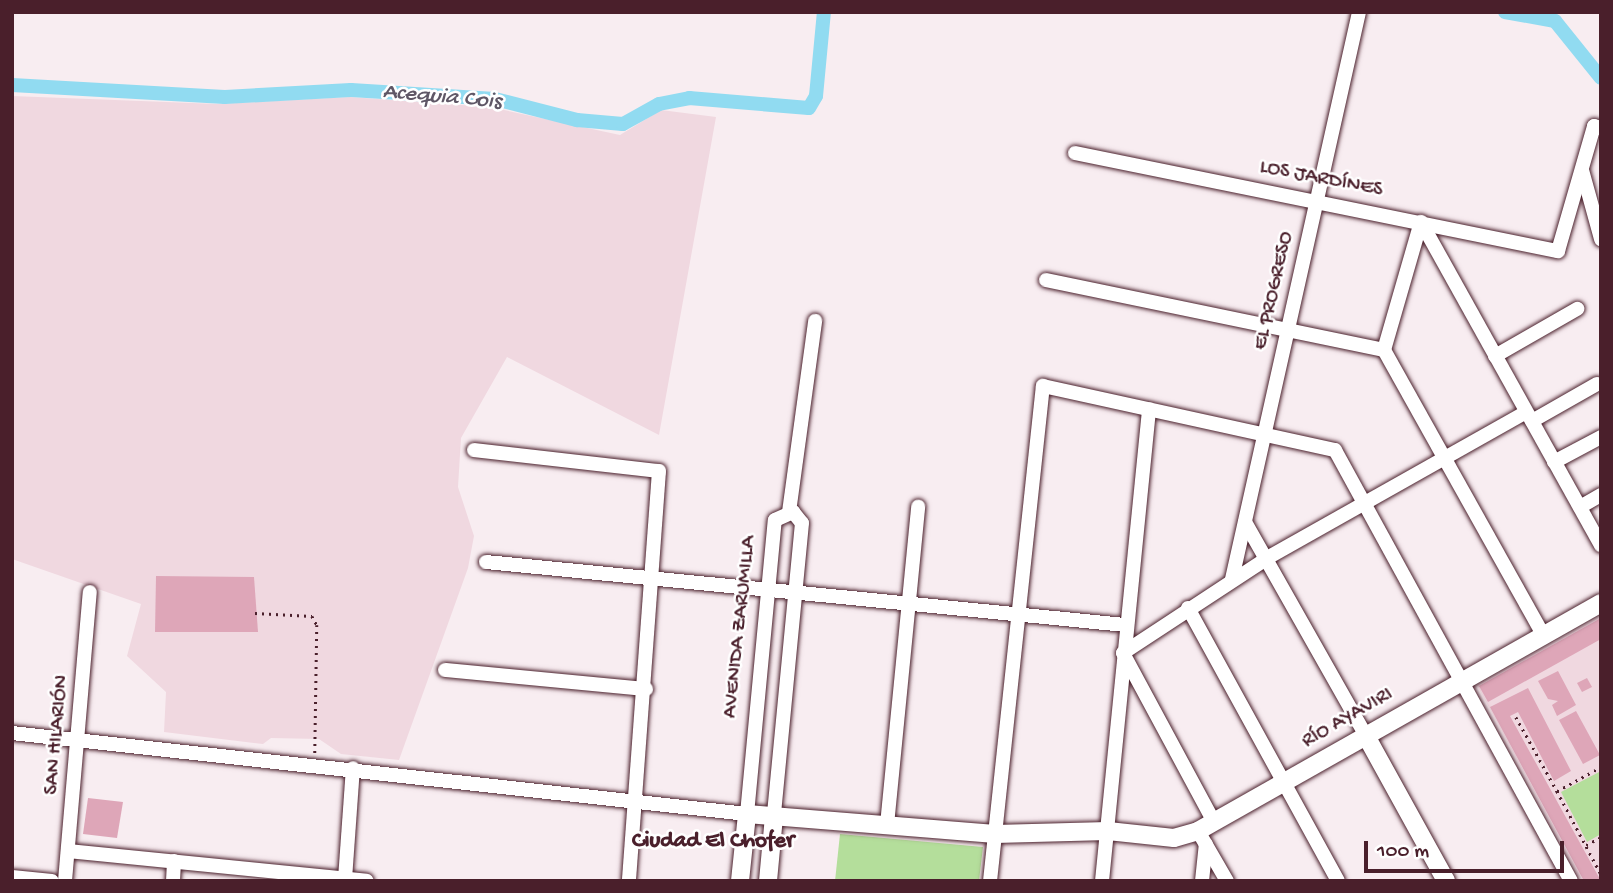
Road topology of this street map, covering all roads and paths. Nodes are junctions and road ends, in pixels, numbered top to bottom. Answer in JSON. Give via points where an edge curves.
{"nodes":[{"id":1,"x":1359,"y":12,"type":"edge"},
{"id":2,"x":1597,"y":127,"type":"edge"},
{"id":3,"x":1075,"y":153,"type":"dead end"},
{"id":4,"x":1581,"y":170,"type":"junction"},
{"id":5,"x":1317,"y":200,"type":"junction"},
{"id":6,"x":1421,"y":222,"type":"junction"},
{"id":7,"x":1601,"y":239,"type":"edge"},
{"id":8,"x":1046,"y":280,"type":"dead end"},
{"id":9,"x":1577,"y":309,"type":"dead end"},
{"id":10,"x":815,"y":321,"type":"dead end"},
{"id":11,"x":1289,"y":327,"type":"junction"},
{"id":12,"x":1384,"y":350,"type":"junction"},
{"id":13,"x":1495,"y":356,"type":"junction"},
{"id":14,"x":1597,"y":384,"type":"dead end"},
{"id":15,"x":1149,"y":409,"type":"junction"},
{"id":16,"x":1529,"y":417,"type":"junction"},
{"id":17,"x":1265,"y":435,"type":"junction"},
{"id":18,"x":1601,"y":437,"type":"edge"},
{"id":19,"x":474,"y":450,"type":"dead end"},
{"id":20,"x":1444,"y":458,"type":"junction"},
{"id":21,"x":1555,"y":462,"type":"junction"},
{"id":22,"x":1601,"y":495,"type":"edge"},
{"id":23,"x":1365,"y":503,"type":"junction"},
{"id":24,"x":918,"y":507,"type":"dead end"},
{"id":25,"x":1580,"y":507,"type":"junction"},
{"id":26,"x":789,"y":512,"type":"junction"},
{"id":27,"x":1245,"y":522,"type":"junction"},
{"id":28,"x":1601,"y":545,"type":"edge"},
{"id":29,"x":1269,"y":556,"type":"junction"},
{"id":30,"x":486,"y":562,"type":"dead end"},
{"id":31,"x":655,"y":579,"type":"junction"},
{"id":32,"x":1232,"y":579,"type":"junction"},
{"id":33,"x":766,"y":588,"type":"junction"},
{"id":34,"x":90,"y":592,"type":"dead end"},
{"id":35,"x":796,"y":592,"type":"junction"},
{"id":36,"x":1601,"y":603,"type":"edge"},
{"id":37,"x":909,"y":605,"type":"junction"},
{"id":38,"x":1188,"y":608,"type":"junction"},
{"id":39,"x":256,"y":613,"type":"dead end"},
{"id":40,"x":1018,"y":615,"type":"junction"},
{"id":41,"x":1125,"y":625,"type":"junction"},
{"id":42,"x":1543,"y":635,"type":"junction"},
{"id":43,"x":1123,"y":653,"type":"junction"},
{"id":44,"x":445,"y":670,"type":"dead end"},
{"id":45,"x":1465,"y":679,"type":"junction"},
{"id":46,"x":646,"y":690,"type":"junction"},
{"id":47,"x":1516,"y":717,"type":"dead end"},
{"id":48,"x":12,"y":733,"type":"edge"},
{"id":49,"x":1366,"y":734,"type":"junction"},
{"id":50,"x":81,"y":739,"type":"junction"},
{"id":51,"x":315,"y":764,"type":"junction"},
{"id":52,"x":1601,"y":767,"type":"edge"},
{"id":53,"x":353,"y":768,"type":"junction"},
{"id":54,"x":1283,"y":782,"type":"junction"},
{"id":55,"x":1557,"y":791,"type":"junction"},
{"id":56,"x":637,"y":802,"type":"junction"},
{"id":57,"x":747,"y":814,"type":"junction"},
{"id":58,"x":774,"y":816,"type":"junction"},
{"id":59,"x":887,"y":825,"type":"junction"},
{"id":60,"x":1108,"y":831,"type":"junction"},
{"id":61,"x":1206,"y":832,"type":"junction"},
{"id":62,"x":995,"y":834,"type":"junction"},
{"id":63,"x":1601,"y":837,"type":"edge"},
{"id":64,"x":1586,"y":845,"type":"junction"},
{"id":65,"x":68,"y":851,"type":"junction"},
{"id":66,"x":174,"y":861,"type":"junction"},
{"id":67,"x":1601,"y":874,"type":"edge"},
{"id":68,"x":12,"y":877,"type":"edge"},
{"id":69,"x":345,"y":878,"type":"junction"},
{"id":70,"x":52,"y":881,"type":"edge"},
{"id":71,"x":65,"y":881,"type":"edge"},
{"id":72,"x":173,"y":881,"type":"edge"},
{"id":73,"x":366,"y":881,"type":"edge"},
{"id":74,"x":629,"y":881,"type":"edge"},
{"id":75,"x":740,"y":881,"type":"edge"},
{"id":76,"x":768,"y":881,"type":"edge"},
{"id":77,"x":990,"y":881,"type":"edge"},
{"id":78,"x":1102,"y":881,"type":"edge"},
{"id":79,"x":1202,"y":881,"type":"edge"},
{"id":80,"x":1227,"y":881,"type":"edge"},
{"id":81,"x":1338,"y":881,"type":"edge"},
{"id":82,"x":1446,"y":881,"type":"edge"},
{"id":83,"x":1571,"y":881,"type":"edge"}],
"edges":[{"from":1,"to":5,"type":"street","name":"EL PROGRESO"},
{"from":2,"to":4,"type":"street"},
{"from":3,"to":5,"type":"street","name":"LOS JARDÍNES"},
{"from":4,"to":6,"type":"street","name":"LOS JARDÍNES","via":[[1558,251]]},
{"from":4,"to":7,"type":"street"},
{"from":5,"to":6,"type":"street","name":"LOS JARDÍNES"},
{"from":5,"to":11,"type":"street","name":"EL PROGRESO"},
{"from":6,"to":12,"type":"street"},
{"from":6,"to":13,"type":"street"},
{"from":8,"to":11,"type":"street"},
{"from":9,"to":13,"type":"street"},
{"from":10,"to":26,"type":"street"},
{"from":11,"to":12,"type":"street"},
{"from":11,"to":17,"type":"street","name":"EL PROGRESO"},
{"from":12,"to":20,"type":"street"},
{"from":13,"to":16,"type":"street"},
{"from":14,"to":16,"type":"street"},
{"from":15,"to":17,"type":"street"},
{"from":15,"to":40,"type":"street","via":[[1043,386]]},
{"from":15,"to":41,"type":"street"},
{"from":16,"to":20,"type":"street"},
{"from":16,"to":21,"type":"street"},
{"from":17,"to":23,"type":"street","via":[[1335,450]]},
{"from":17,"to":27,"type":"street","name":"EL PROGRESO"},
{"from":18,"to":21,"type":"street"},
{"from":19,"to":31,"type":"street","via":[[659,471]]},
{"from":20,"to":23,"type":"street"},
{"from":20,"to":42,"type":"street"},
{"from":21,"to":25,"type":"street"},
{"from":22,"to":25,"type":"street"},
{"from":23,"to":29,"type":"street"},
{"from":23,"to":45,"type":"street"},
{"from":24,"to":37,"type":"street"},
{"from":25,"to":28,"type":"street"},
{"from":26,"to":33,"type":"street","name":"AVENIDA ZARUMILLA","via":[[775,520]]},
{"from":26,"to":35,"type":"street","via":[[802,523]]},
{"from":27,"to":29,"type":"street"},
{"from":27,"to":32,"type":"street","name":"EL PROGRESO"},
{"from":29,"to":32,"type":"street"},
{"from":29,"to":49,"type":"street"},
{"from":30,"to":31,"type":"street"},
{"from":31,"to":33,"type":"street"},
{"from":31,"to":46,"type":"street"},
{"from":32,"to":38,"type":"street"},
{"from":33,"to":35,"type":"street"},
{"from":33,"to":57,"type":"street","name":"AVENIDA ZARUMILLA"},
{"from":34,"to":50,"type":"street","name":"SAN HILARIÓN"},
{"from":35,"to":37,"type":"street"},
{"from":35,"to":58,"type":"street"},
{"from":36,"to":42,"type":"street","name":"RÍO AYAVIRI"},
{"from":37,"to":40,"type":"street"},
{"from":37,"to":59,"type":"street"},
{"from":38,"to":43,"type":"street"},
{"from":38,"to":54,"type":"street"},
{"from":39,"to":51,"type":"path","via":[[312,616],[317,625]]},
{"from":40,"to":41,"type":"street"},
{"from":40,"to":62,"type":"street"},
{"from":41,"to":43,"type":"street"},
{"from":42,"to":45,"type":"street","name":"RÍO AYAVIRI"},
{"from":43,"to":60,"type":"street"},
{"from":43,"to":61,"type":"street"},
{"from":44,"to":46,"type":"street"},
{"from":45,"to":49,"type":"street","name":"RÍO AYAVIRI"},
{"from":45,"to":83,"type":"street"},
{"from":46,"to":56,"type":"street"},
{"from":47,"to":55,"type":"path"},
{"from":48,"to":50,"type":"street"},
{"from":49,"to":54,"type":"street","name":"RÍO AYAVIRI"},
{"from":49,"to":82,"type":"street"},
{"from":50,"to":51,"type":"street"},
{"from":50,"to":65,"type":"street","name":"SAN HILARIÓN"},
{"from":51,"to":53,"type":"street"},
{"from":52,"to":55,"type":"path"},
{"from":53,"to":56,"type":"street"},
{"from":53,"to":69,"type":"street"},
{"from":54,"to":61,"type":"street","name":"RÍO AYAVIRI"},
{"from":54,"to":81,"type":"street"},
{"from":55,"to":64,"type":"path"},
{"from":56,"to":57,"type":"street"},
{"from":56,"to":74,"type":"street"},
{"from":57,"to":58,"type":"street","name":"RÍO AYAVIRI"},
{"from":57,"to":75,"type":"street","name":"AVENIDA ZARUMILLA"},
{"from":58,"to":59,"type":"street","name":"RÍO AYAVIRI"},
{"from":58,"to":76,"type":"street"},
{"from":59,"to":62,"type":"street","name":"RÍO AYAVIRI"},
{"from":60,"to":61,"type":"street","name":"RÍO AYAVIRI","via":[[1174,838]]},
{"from":60,"to":62,"type":"street","name":"RÍO AYAVIRI"},
{"from":60,"to":78,"type":"street"},
{"from":61,"to":79,"type":"street"},
{"from":61,"to":80,"type":"street"},
{"from":62,"to":77,"type":"street"},
{"from":63,"to":64,"type":"path"},
{"from":64,"to":67,"type":"path"},
{"from":65,"to":66,"type":"street"},
{"from":65,"to":71,"type":"street","name":"SAN HILARIÓN"},
{"from":66,"to":69,"type":"street"},
{"from":66,"to":72,"type":"street"},
{"from":68,"to":70,"type":"street"},
{"from":69,"to":73,"type":"street"}]}
